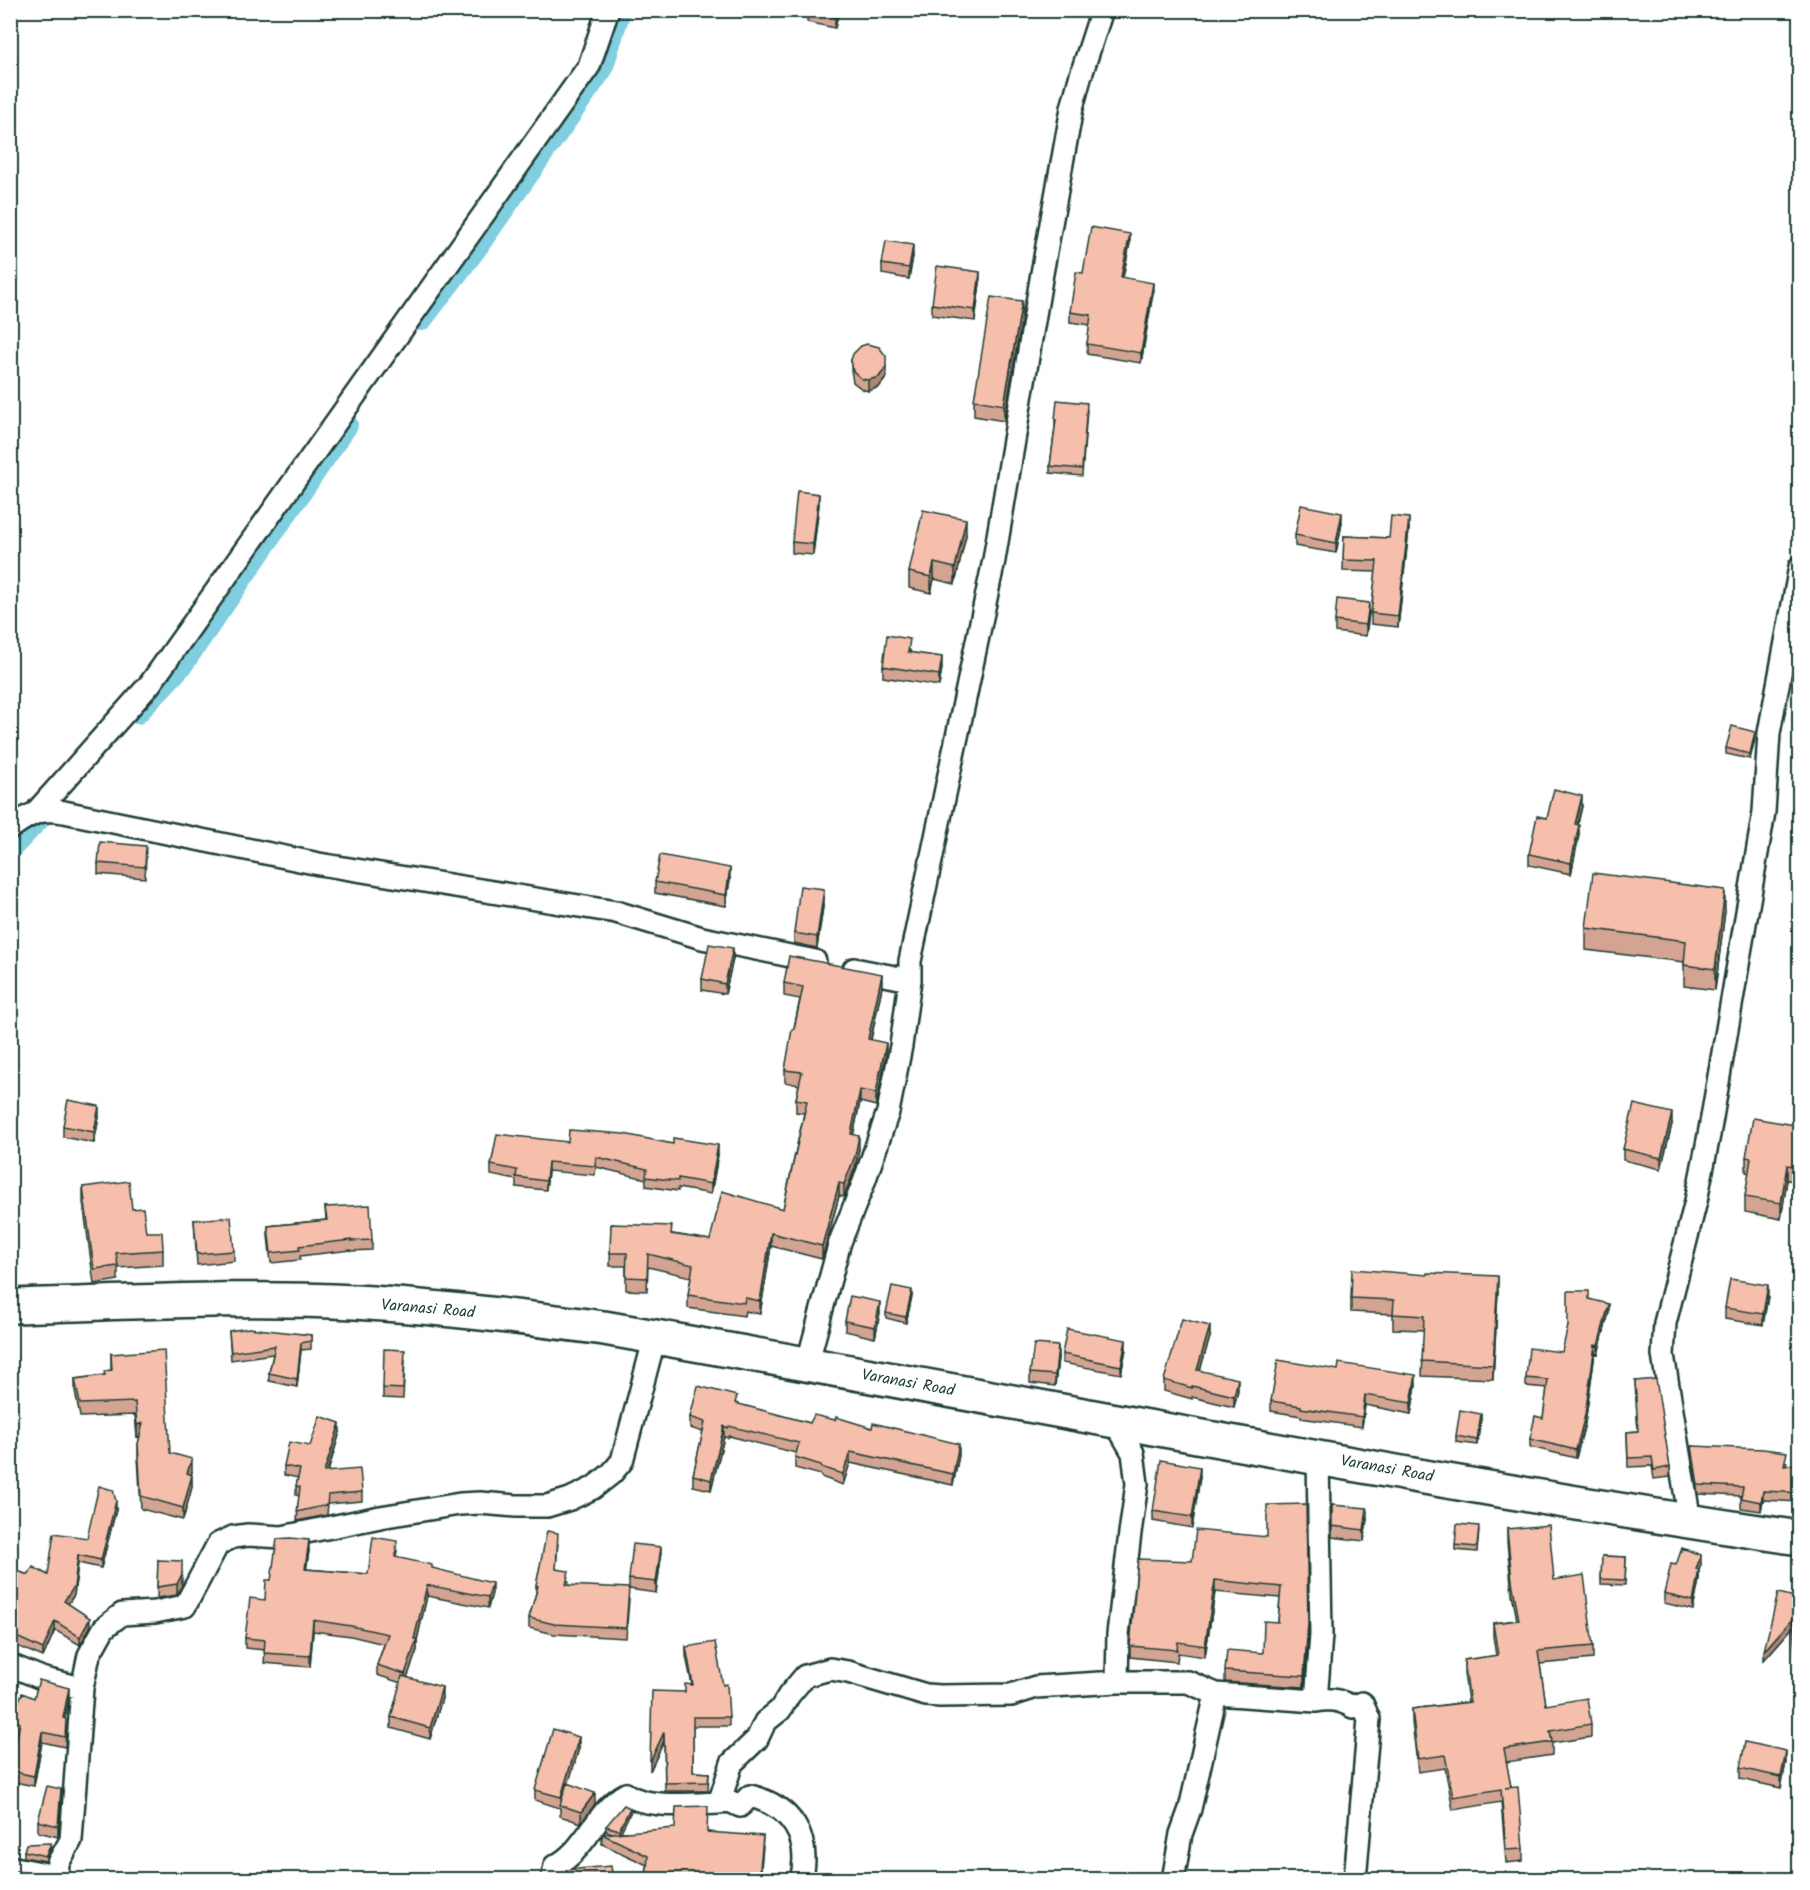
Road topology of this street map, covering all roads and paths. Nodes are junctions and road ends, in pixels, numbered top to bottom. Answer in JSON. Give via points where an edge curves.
{"nodes":[{"id":1,"x":608,"y":10,"type":"edge"},
{"id":2,"x":1102,"y":10,"type":"edge"},
{"id":3,"x":1800,"y":567,"type":"edge"},
{"id":4,"x":38,"y":810,"type":"junction"},
{"id":5,"x":10,"y":828,"type":"edge"},
{"id":6,"x":910,"y":980,"type":"junction"},
{"id":7,"x":10,"y":1306,"type":"edge"},
{"id":8,"x":655,"y":1336,"type":"junction"},
{"id":9,"x":807,"y":1365,"type":"junction"},
{"id":10,"x":1114,"y":1420,"type":"junction"},
{"id":11,"x":1318,"y":1458,"type":"junction"},
{"id":12,"x":1690,"y":1521,"type":"junction"},
{"id":13,"x":1800,"y":1538,"type":"edge"},
{"id":14,"x":10,"y":1665,"type":"edge"},
{"id":15,"x":1117,"y":1682,"type":"junction"},
{"id":16,"x":82,"y":1688,"type":"junction"},
{"id":17,"x":1216,"y":1694,"type":"junction"},
{"id":18,"x":1316,"y":1701,"type":"junction"},
{"id":19,"x":719,"y":1803,"type":"junction"},
{"id":20,"x":10,"y":1867,"type":"edge"},
{"id":21,"x":56,"y":1878,"type":"edge"},
{"id":22,"x":552,"y":1880,"type":"edge"},
{"id":23,"x":801,"y":1880,"type":"edge"},
{"id":24,"x":1173,"y":1880,"type":"edge"},
{"id":25,"x":1355,"y":1880,"type":"edge"}],
"edges":[{"from":1,"to":4,"type":"street","via":[[589,66],[164,665]]},
{"from":2,"to":6,"type":"street","via":[[1072,108],[994,560],[910,961]]},
{"from":3,"to":12,"type":"street","via":[[1769,733],[1764,812],[1709,1135],[1663,1337]]},
{"from":4,"to":5,"type":"street"},
{"from":4,"to":6,"type":"street","via":[[49,809],[319,864],[616,912],[702,939]]},
{"from":6,"to":9,"type":"street","via":[[888,1112],[840,1242]]},
{"from":7,"to":8,"type":"highway","name":"Varanasi Road","via":[[217,1300],[357,1302],[538,1319]]},
{"from":8,"to":9,"type":"highway","name":"Varanasi Road"},
{"from":8,"to":16,"type":"street","via":[[622,1461],[593,1488],[547,1506],[460,1504],[282,1537],[233,1537],[218,1544],[185,1606],[122,1614],[104,1628],[88,1655]]},
{"from":9,"to":10,"type":"highway","name":"Varanasi Road"},
{"from":10,"to":11,"type":"highway","name":"Varanasi Road"},
{"from":10,"to":15,"type":"street","via":[[1133,1453],[1137,1484],[1119,1625]]},
{"from":11,"to":12,"type":"highway","name":"Varanasi Road"},
{"from":11,"to":18,"type":"street","via":[[1321,1635]]},
{"from":12,"to":13,"type":"highway","name":"Varanasi Road"},
{"from":14,"to":16,"type":"street"},
{"from":15,"to":17,"type":"street","via":[[1188,1682]]},
{"from":15,"to":19,"type":"street","via":[[1036,1687],[1011,1695],[940,1696],[848,1672],[819,1671],[798,1683],[780,1710],[765,1722],[757,1738],[732,1763]]},
{"from":16,"to":21,"type":"street","via":[[71,1840],[58,1863]]},
{"from":17,"to":18,"type":"street"},
{"from":17,"to":24,"type":"street"},
{"from":18,"to":25,"type":"street","via":[[1341,1701],[1353,1707],[1362,1703],[1369,1719]]},
{"from":19,"to":22,"type":"street","via":[[649,1802],[626,1794],[615,1800],[574,1851],[555,1866]]},
{"from":19,"to":23,"type":"street","via":[[727,1800],[740,1806],[750,1796],[776,1806],[788,1817],[802,1842],[805,1857]]},
{"from":20,"to":21,"type":"street"}]}
